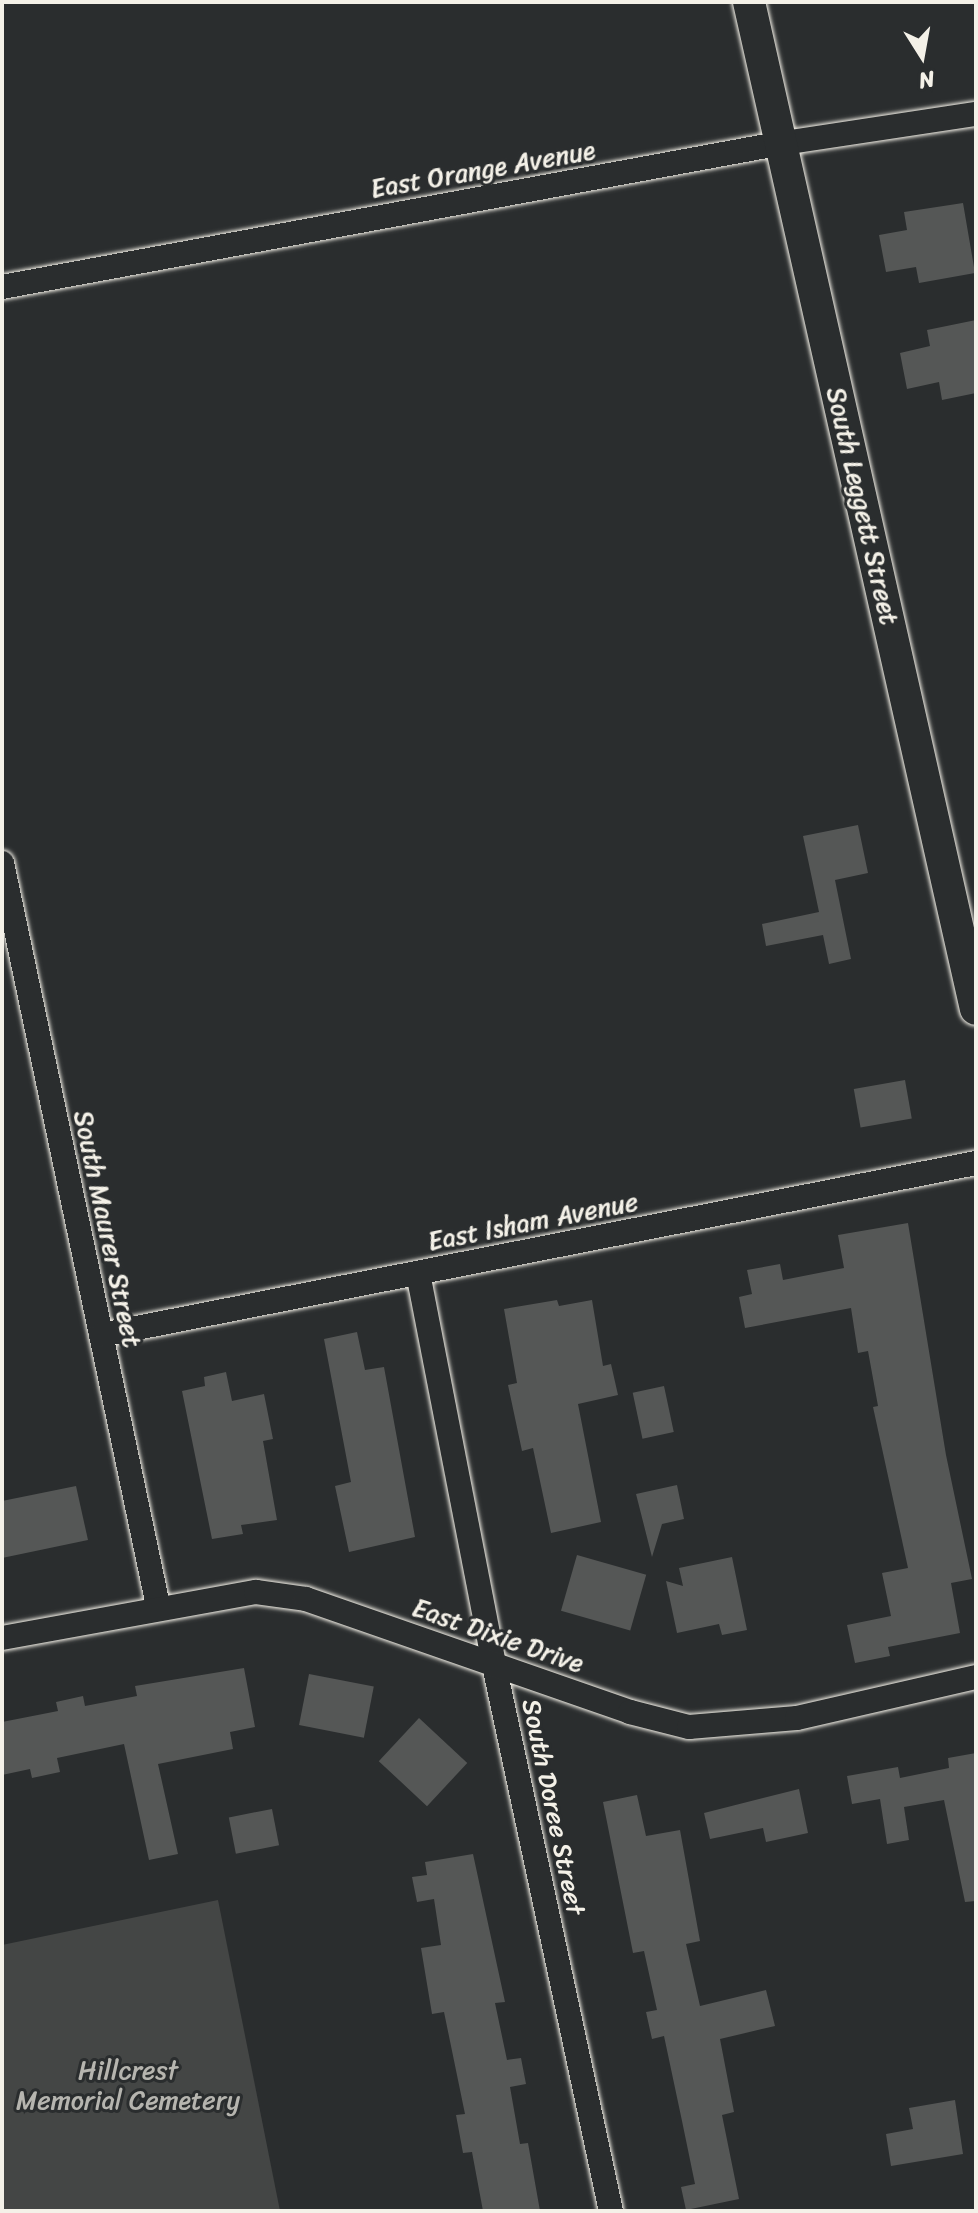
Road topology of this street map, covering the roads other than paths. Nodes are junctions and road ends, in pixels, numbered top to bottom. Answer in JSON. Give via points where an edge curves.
{"nodes":[{"id":1,"x":749,"y":2,"type":"edge"},
{"id":2,"x":976,"y":114,"type":"edge"},
{"id":3,"x":777,"y":144,"type":"junction"},
{"id":4,"x":2,"y":287,"type":"edge"},
{"id":5,"x":2,"y":863,"type":"edge"},
{"id":6,"x":970,"y":947,"type":"edge"},
{"id":7,"x":976,"y":1009,"type":"edge"},
{"id":8,"x":976,"y":1163,"type":"edge"},
{"id":9,"x":418,"y":1273,"type":"junction"},
{"id":10,"x":101,"y":1335,"type":"junction"},
{"id":11,"x":158,"y":1606,"type":"junction"},
{"id":12,"x":2,"y":1638,"type":"edge"},
{"id":13,"x":494,"y":1665,"type":"junction"},
{"id":14,"x":976,"y":1677,"type":"edge"},
{"id":15,"x":611,"y":2211,"type":"edge"}],
"edges":[{"from":1,"to":3,"type":"street","name":"South Leggett Street"},
{"from":2,"to":3,"type":"street","name":"East Orange Avenue"},
{"from":3,"to":4,"type":"street","name":"East Orange Avenue"},
{"from":3,"to":6,"type":"street","name":"South Leggett Street"},
{"from":5,"to":10,"type":"street","name":"South Maurer Street"},
{"from":6,"to":7,"type":"street","name":"South Leggett Street"},
{"from":8,"to":9,"type":"street","name":"East Isham Avenue"},
{"from":9,"to":10,"type":"street","name":"East Isham Avenue"},
{"from":9,"to":13,"type":"street","name":"South Doree Street"},
{"from":10,"to":11,"type":"street","name":"South Maurer Street"},
{"from":11,"to":12,"type":"street","name":"East Dixie Drive"},
{"from":11,"to":13,"type":"street","name":"East Dixie Drive","via":[[256,1592],[306,1599]]},
{"from":13,"to":14,"type":"street","name":"East Dixie Drive","via":[[689,1727],[797,1718]]},
{"from":13,"to":15,"type":"street","name":"South Doree Street"}]}
